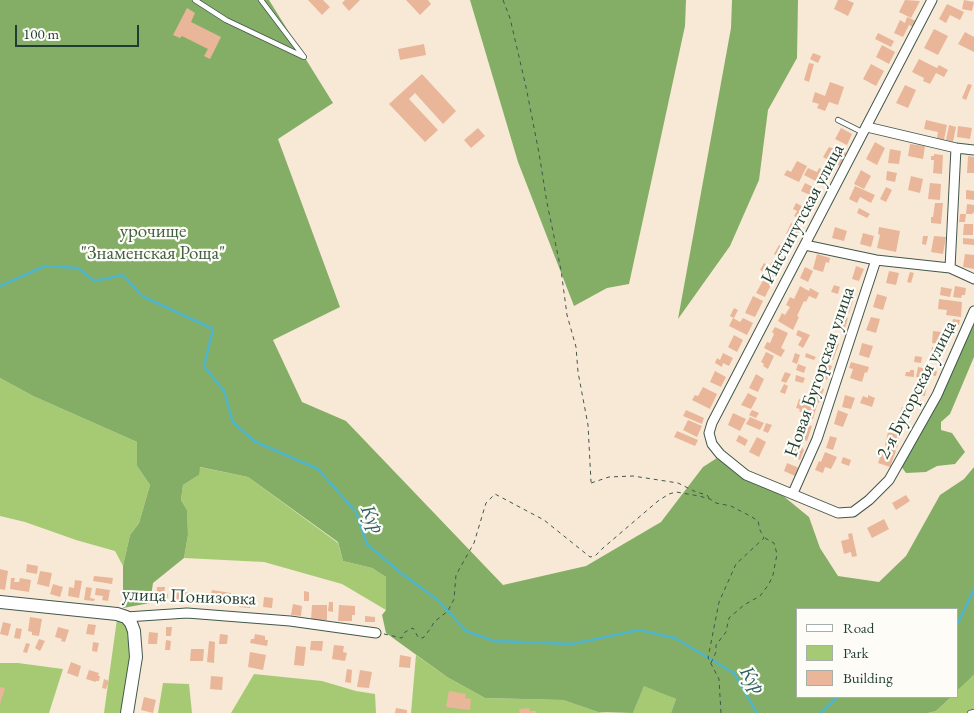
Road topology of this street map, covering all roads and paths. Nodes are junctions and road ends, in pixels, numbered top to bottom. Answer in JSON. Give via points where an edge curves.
{"nodes":[{"id":1,"x":195,"y":0,"type":"edge"},
{"id":2,"x":261,"y":0,"type":"edge"},
{"id":3,"x":503,"y":0,"type":"edge"},
{"id":4,"x":932,"y":0,"type":"edge"},
{"id":5,"x":838,"y":120,"type":"dead end"},
{"id":6,"x":866,"y":130,"type":"junction"},
{"id":7,"x":956,"y":148,"type":"junction"},
{"id":8,"x":974,"y":150,"type":"edge"},
{"id":9,"x":805,"y":245,"type":"junction"},
{"id":10,"x":876,"y":260,"type":"junction"},
{"id":11,"x":950,"y":268,"type":"junction"},
{"id":12,"x":974,"y":279,"type":"edge"},
{"id":13,"x":974,"y":311,"type":"edge"},
{"id":14,"x":712,"y":444,"type":"joint"},
{"id":15,"x":793,"y":493,"type":"junction"},
{"id":16,"x":710,"y":499,"type":"junction"},
{"id":17,"x":764,"y":538,"type":"junction"},
{"id":18,"x":0,"y":602,"type":"edge"},
{"id":19,"x":126,"y":617,"type":"junction"},
{"id":20,"x":376,"y":633,"type":"joint"},
{"id":21,"x":710,"y":664,"type":"junction"},
{"id":22,"x":974,"y":712,"type":"edge"},
{"id":23,"x":127,"y":713,"type":"edge"},
{"id":24,"x":721,"y":713,"type":"edge"},
{"id":25,"x":970,"y":713,"type":"edge"}],
"edges":[{"from":1,"to":2,"type":"lane","via":[[226,20],[304,57]]},
{"from":3,"to":16,"type":"path","via":[[510,18],[540,153],[546,203],[576,347],[588,425],[591,482],[633,476],[678,483]]},
{"from":4,"to":6,"type":"street","name":"Институтская улица"},
{"from":5,"to":6,"type":"lane"},
{"from":6,"to":7,"type":"street"},
{"from":6,"to":9,"type":"street","name":"Институтская улица"},
{"from":7,"to":8,"type":"street"},
{"from":7,"to":11,"type":"street"},
{"from":9,"to":10,"type":"street"},
{"from":9,"to":14,"type":"street","name":"Институтская улица","via":[[712,423],[709,433]]},
{"from":10,"to":11,"type":"street"},
{"from":10,"to":15,"type":"street","name":"Новая Бугорская улица","via":[[817,439]]},
{"from":11,"to":12,"type":"street"},
{"from":13,"to":15,"type":"street","name":"2-я Бугорская улица","via":[[937,395],[889,480],[870,500],[853,512],[838,513]]},
{"from":14,"to":15,"type":"street","name":"2-я Бугорская улица","via":[[746,475]]},
{"from":16,"to":17,"type":"path","via":[[758,521]]},
{"from":16,"to":20,"type":"path","via":[[676,492],[669,494],[596,556],[590,556],[544,520],[496,494],[486,503],[474,543],[456,575],[454,599],[448,611],[434,622],[423,638],[418,637],[413,628],[402,638]]},
{"from":17,"to":21,"type":"path","via":[[736,564],[725,588],[715,619],[708,658]]},
{"from":17,"to":21,"type":"path","via":[[776,546],[773,575],[765,591],[730,618]]},
{"from":18,"to":19,"type":"main road","name":"улица Понизовка"},
{"from":19,"to":20,"type":"street","name":"улица Понизовка","via":[[187,613],[290,621]]},
{"from":19,"to":23,"type":"main road","via":[[134,632],[136,657]]},
{"from":21,"to":24,"type":"path","via":[[719,679]]},
{"from":22,"to":25,"type":"lane"}]}
